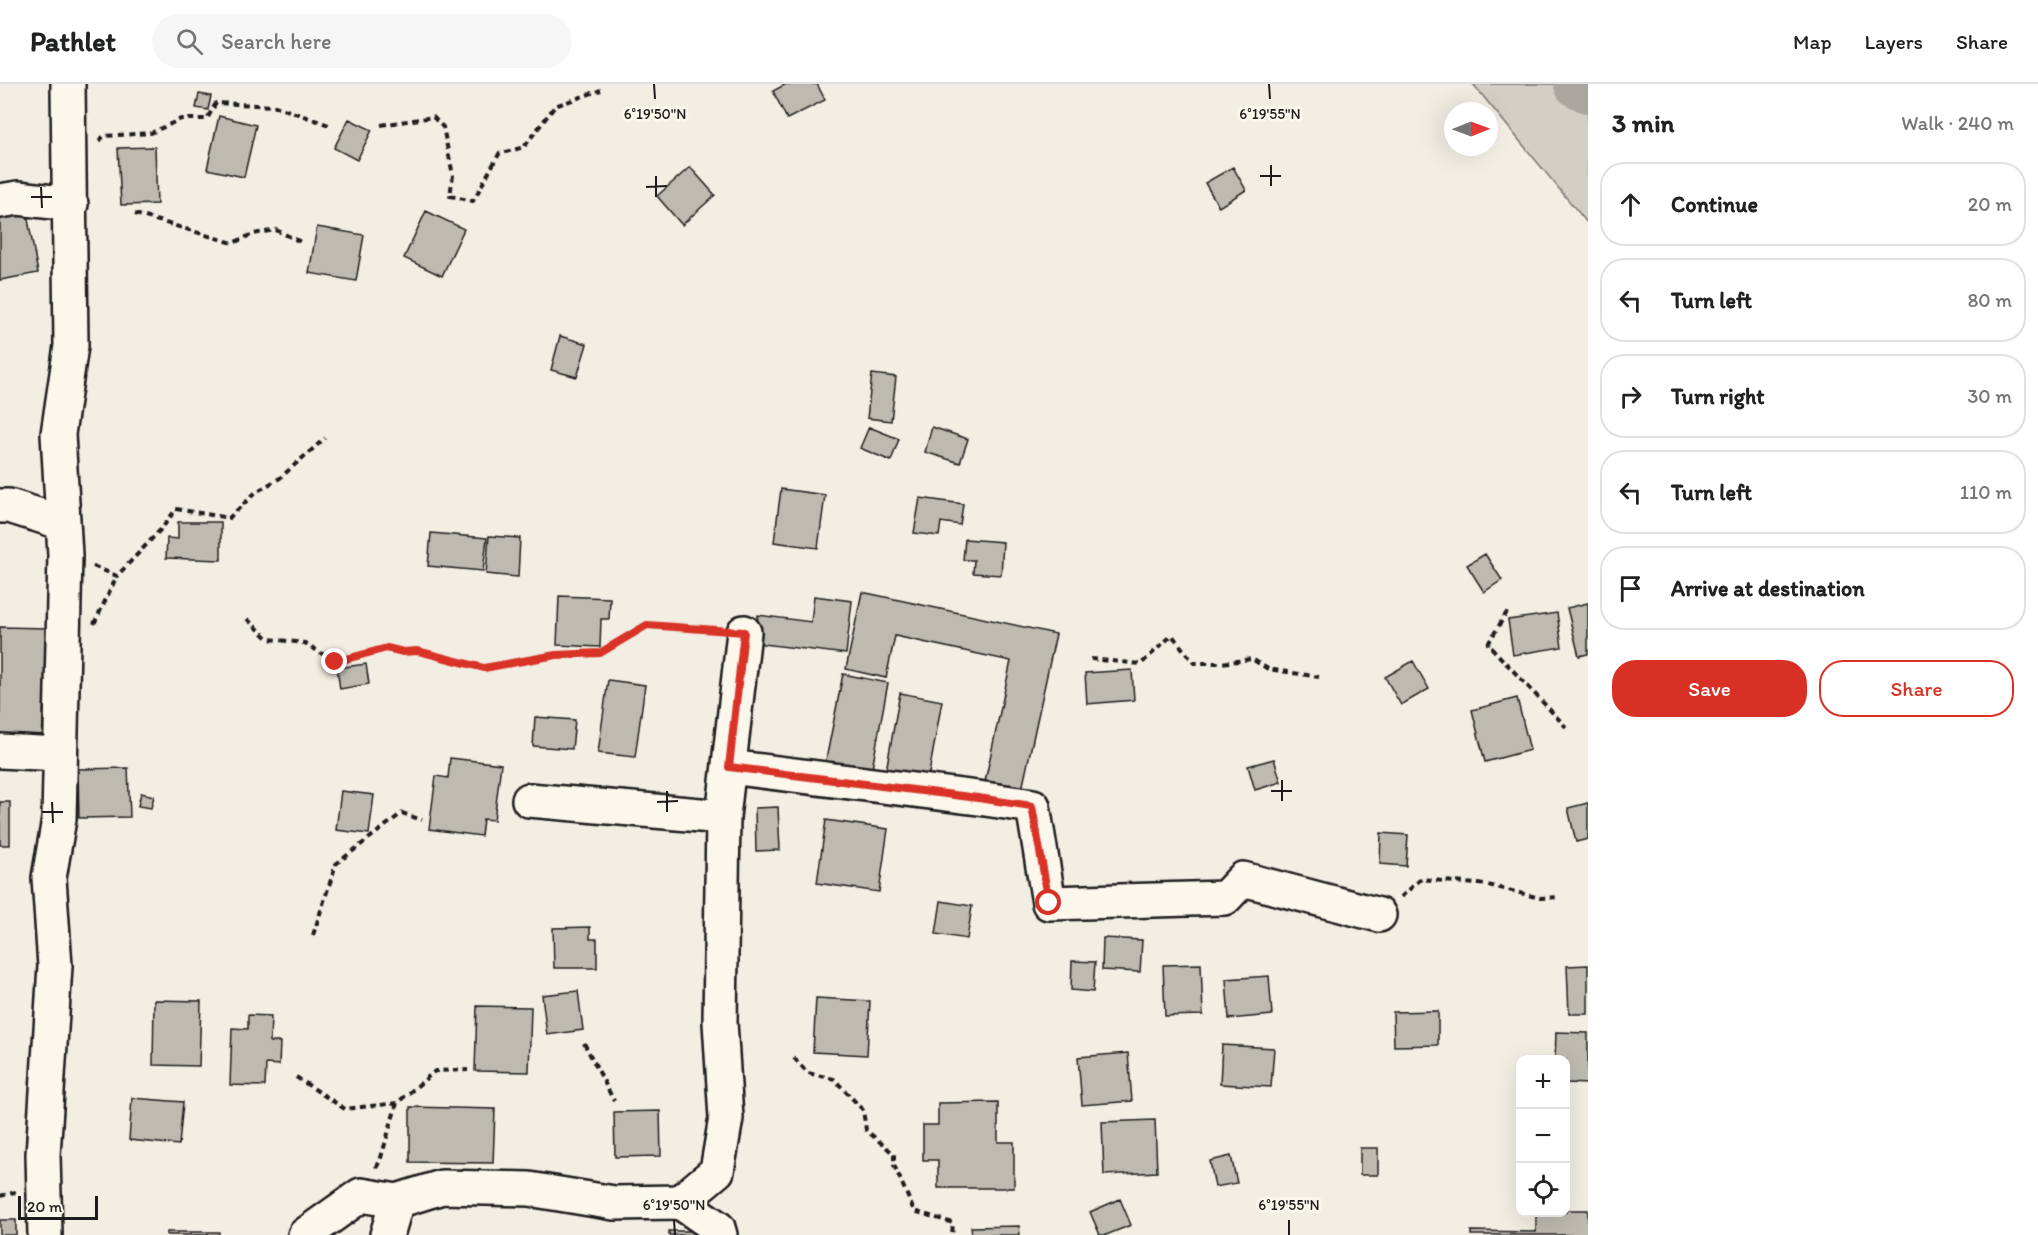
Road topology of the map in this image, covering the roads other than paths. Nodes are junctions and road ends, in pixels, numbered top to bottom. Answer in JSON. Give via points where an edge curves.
{"nodes":[{"id":1,"x":68,"y":84,"type":"edge"},
{"id":2,"x":70,"y":190,"type":"junction"},
{"id":3,"x":0,"y":201,"type":"edge"},
{"id":4,"x":0,"y":506,"type":"edge"},
{"id":5,"x":64,"y":539,"type":"junction"},
{"id":6,"x":744,"y":632,"type":"road end"},
{"id":7,"x":0,"y":751,"type":"edge"},
{"id":8,"x":60,"y":754,"type":"junction"},
{"id":9,"x":729,"y":767,"type":"junction"},
{"id":10,"x":529,"y":800,"type":"dead end"},
{"id":11,"x":723,"y":817,"type":"junction"},
{"id":12,"x":1379,"y":915,"type":"road end"},
{"id":13,"x":397,"y":1202,"type":"junction"},
{"id":14,"x":680,"y":1202,"type":"junction"},
{"id":15,"x":45,"y":1235,"type":"edge"},
{"id":16,"x":305,"y":1235,"type":"edge"},
{"id":17,"x":387,"y":1235,"type":"edge"},
{"id":18,"x":720,"y":1235,"type":"edge"}],
"edges":[{"from":1,"to":2,"type":"street"},
{"from":2,"to":3,"type":"street"},
{"from":2,"to":5,"type":"street","via":[[71,346],[58,434]]},
{"from":4,"to":5,"type":"street","via":[[9,506]]},
{"from":5,"to":8,"type":"street"},
{"from":6,"to":9,"type":"street"},
{"from":7,"to":8,"type":"street"},
{"from":8,"to":15,"type":"street","via":[[59,819],[49,878],[55,966],[42,1155]]},
{"from":9,"to":11,"type":"street"},
{"from":9,"to":12,"type":"street","via":[[1032,806],[1049,903],[1225,898],[1243,879]]},
{"from":10,"to":11,"type":"street"},
{"from":11,"to":14,"type":"street","via":[[720,1022],[726,1118],[717,1171]]},
{"from":13,"to":14,"type":"street","via":[[442,1187],[529,1189],[614,1203]]},
{"from":13,"to":16,"type":"street","via":[[361,1195]]},
{"from":13,"to":17,"type":"street"},
{"from":14,"to":18,"type":"street","via":[[718,1228]]}]}
